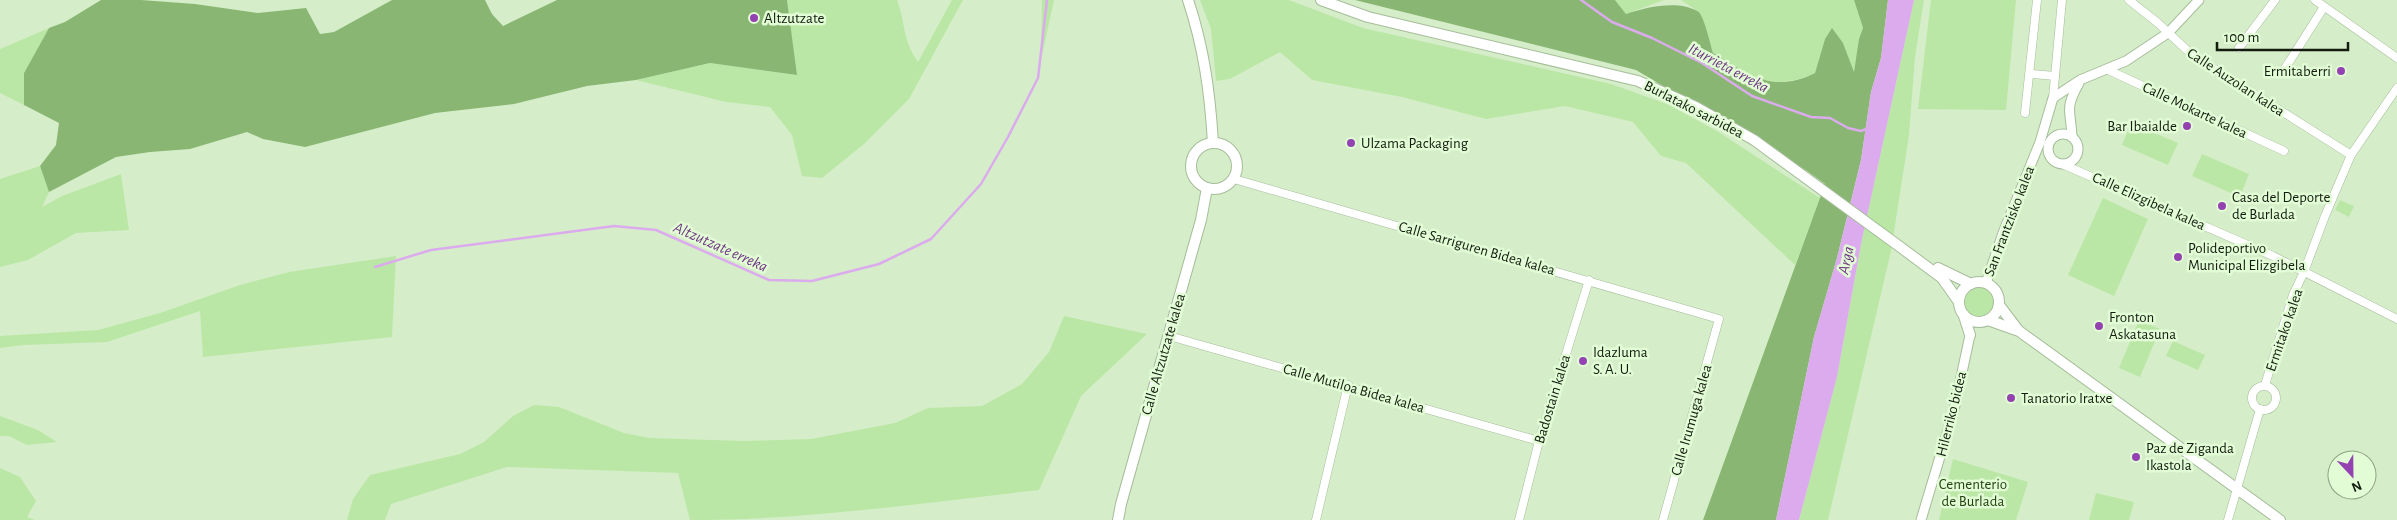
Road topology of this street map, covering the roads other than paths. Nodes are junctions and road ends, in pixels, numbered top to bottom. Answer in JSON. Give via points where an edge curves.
{"nodes":[{"id":1,"x":1188,"y":0,"type":"edge"},
{"id":2,"x":1321,"y":0,"type":"edge"},
{"id":3,"x":1333,"y":0,"type":"edge"},
{"id":4,"x":2037,"y":0,"type":"edge"},
{"id":5,"x":2062,"y":0,"type":"edge"},
{"id":6,"x":2128,"y":0,"type":"edge"},
{"id":7,"x":2199,"y":0,"type":"edge"},
{"id":8,"x":2275,"y":0,"type":"edge"},
{"id":9,"x":2315,"y":0,"type":"edge"},
{"id":10,"x":2324,"y":7,"type":"junction"},
{"id":11,"x":2168,"y":33,"type":"junction"},
{"id":12,"x":2239,"y":48,"type":"dead end"},
{"id":13,"x":2397,"y":58,"type":"edge"},
{"id":14,"x":2106,"y":69,"type":"junction"},
{"id":15,"x":2282,"y":73,"type":"dead end"},
{"id":16,"x":2031,"y":74,"type":"junction"},
{"id":17,"x":2055,"y":76,"type":"junction"},
{"id":18,"x":2080,"y":80,"type":"junction"},
{"id":19,"x":2397,"y":88,"type":"edge"},
{"id":20,"x":2053,"y":98,"type":"junction"},
{"id":21,"x":2025,"y":113,"type":"dead end"},
{"id":22,"x":2072,"y":137,"type":"junction"},
{"id":23,"x":2040,"y":142,"type":"junction"},
{"id":24,"x":1213,"y":143,"type":"junction"},
{"id":25,"x":2049,"y":145,"type":"junction"},
{"id":26,"x":2284,"y":151,"type":"dead end"},
{"id":27,"x":2351,"y":155,"type":"junction"},
{"id":28,"x":2051,"y":157,"type":"junction"},
{"id":29,"x":2033,"y":159,"type":"junction"},
{"id":30,"x":2062,"y":164,"type":"junction"},
{"id":31,"x":1234,"y":179,"type":"junction"},
{"id":32,"x":1818,"y":183,"type":"junction"},
{"id":33,"x":1207,"y":188,"type":"junction"},
{"id":34,"x":1904,"y":246,"type":"junction"},
{"id":35,"x":2304,"y":272,"type":"junction"},
{"id":36,"x":1590,"y":280,"type":"junction"},
{"id":37,"x":1986,"y":283,"type":"junction"},
{"id":38,"x":1971,"y":284,"type":"junction"},
{"id":39,"x":1959,"y":302,"type":"junction"},
{"id":40,"x":1999,"y":304,"type":"junction"},
{"id":41,"x":1964,"y":316,"type":"junction"},
{"id":42,"x":1719,"y":319,"type":"joint"},
{"id":43,"x":2397,"y":319,"type":"edge"},
{"id":44,"x":1985,"y":321,"type":"junction"},
{"id":45,"x":2019,"y":331,"type":"junction"},
{"id":46,"x":1169,"y":336,"type":"junction"},
{"id":47,"x":1970,"y":336,"type":"junction"},
{"id":48,"x":1348,"y":385,"type":"junction"},
{"id":49,"x":2265,"y":385,"type":"junction"},
{"id":50,"x":2260,"y":409,"type":"junction"},
{"id":51,"x":1539,"y":442,"type":"junction"},
{"id":52,"x":2236,"y":488,"type":"junction"},
{"id":53,"x":1118,"y":520,"type":"edge"},
{"id":54,"x":1316,"y":520,"type":"edge"},
{"id":55,"x":1519,"y":520,"type":"edge"},
{"id":56,"x":1663,"y":520,"type":"edge"},
{"id":57,"x":1921,"y":520,"type":"edge"},
{"id":58,"x":2228,"y":520,"type":"edge"},
{"id":59,"x":2280,"y":520,"type":"edge"}],
"edges":[{"from":1,"to":24,"type":"main road","via":[[1209,85]]},
{"from":2,"to":32,"type":"main road","name":"Burlatako sarbidea","via":[[1368,17],[1638,81],[1728,124]]},
{"from":3,"to":32,"type":"main road","name":"Burlatako sarbidea","via":[[1643,75],[1705,104],[1763,140]]},
{"from":4,"to":16,"type":"street"},
{"from":5,"to":17,"type":"street"},
{"from":6,"to":11,"type":"street","name":"Calle Auzolan kalea"},
{"from":7,"to":11,"type":"street"},
{"from":8,"to":12,"type":"street"},
{"from":9,"to":10,"type":"street"},
{"from":10,"to":13,"type":"street"},
{"from":10,"to":15,"type":"street"},
{"from":11,"to":14,"type":"street","via":[[2126,61]]},
{"from":11,"to":27,"type":"street","name":"Calle Auzolan kalea","via":[[2191,54]]},
{"from":14,"to":18,"type":"street"},
{"from":14,"to":26,"type":"street","name":"Calle Mokarte kalea"},
{"from":16,"to":17,"type":"street"},
{"from":16,"to":21,"type":"street"},
{"from":17,"to":20,"type":"street"},
{"from":18,"to":20,"type":"street"},
{"from":18,"to":22,"type":"street","via":[[2068,110]]},
{"from":19,"to":27,"type":"street","name":"Ermitako kalea"},
{"from":20,"to":23,"type":"street","name":"San Frantzisko kalea"},
{"from":22,"to":25,"type":"street","via":[[2058,135]]},
{"from":22,"to":30,"type":"street","via":[[2077,153],[2070,162]]},
{"from":23,"to":25,"type":"street"},
{"from":23,"to":29,"type":"street","name":"San Frantzisko kalea"},
{"from":24,"to":31,"type":"main road","via":[[1232,152],[1237,165]]},
{"from":24,"to":33,"type":"main road","via":[[1199,150],[1192,163],[1195,178]]},
{"from":25,"to":28,"type":"street"},
{"from":27,"to":35,"type":"street","name":"Ermitako kalea"},
{"from":28,"to":29,"type":"street","name":"San Frantzisko kalea"},
{"from":28,"to":30,"type":"street"},
{"from":29,"to":37,"type":"street","name":"San Frantzisko kalea"},
{"from":30,"to":35,"type":"street","name":"Calle Elizgibela kalea"},
{"from":31,"to":33,"type":"main road","via":[[1222,188]]},
{"from":31,"to":36,"type":"street","name":"Calle Sarriguren Bidea kalea"},
{"from":32,"to":34,"type":"main road","name":"Burlatako sarbidea"},
{"from":33,"to":46,"type":"main road","name":"Calle Altzutzate kalea"},
{"from":34,"to":38,"type":"main road","name":"Burlatako sarbidea","via":[[1946,274]]},
{"from":34,"to":39,"type":"main road","name":"Burlatako sarbidea","via":[[1942,278]]},
{"from":35,"to":43,"type":"street","name":"Calle Elizgibela kalea"},
{"from":35,"to":49,"type":"street","name":"Ermitako kalea","via":[[2291,302]]},
{"from":36,"to":42,"type":"street","name":"Calle Sarriguren Bidea kalea"},
{"from":36,"to":51,"type":"street","name":"Badostain kalea"},
{"from":37,"to":38,"type":"main road"},
{"from":37,"to":40,"type":"main road","via":[[1996,292]]},
{"from":38,"to":39,"type":"main road","via":[[1964,289]]},
{"from":39,"to":41,"type":"main road"},
{"from":40,"to":44,"type":"main road","via":[[1994,315]]},
{"from":40,"to":45,"type":"main road"},
{"from":41,"to":44,"type":"main road","via":[[1974,322]]},
{"from":41,"to":47,"type":"main road","name":"Hilerriko bidea"},
{"from":42,"to":56,"type":"street","name":"Calle Irumuga kalea"},
{"from":44,"to":45,"type":"main road"},
{"from":44,"to":47,"type":"main road","name":"Hilerriko bidea"},
{"from":45,"to":52,"type":"main road"},
{"from":46,"to":48,"type":"street","name":"Calle Mutiloa Bidea kalea"},
{"from":46,"to":53,"type":"main road","name":"Calle Altzutzate kalea"},
{"from":47,"to":57,"type":"street","name":"Hilerriko bidea","via":[[1954,410]]},
{"from":48,"to":51,"type":"street","name":"Calle Mutiloa Bidea kalea"},
{"from":48,"to":54,"type":"street"},
{"from":49,"to":50,"type":"street","name":"Ermitako kalea","via":[[2257,387],[2251,397]]},
{"from":49,"to":50,"type":"street","name":"Ermitako kalea","via":[[2274,392],[2276,400],[2272,407]]},
{"from":50,"to":52,"type":"street","name":"Ermitako kalea"},
{"from":51,"to":55,"type":"street","name":"Badostain kalea"},
{"from":52,"to":58,"type":"street","name":"Ermitako kalea"},
{"from":52,"to":59,"type":"main road"}]}
